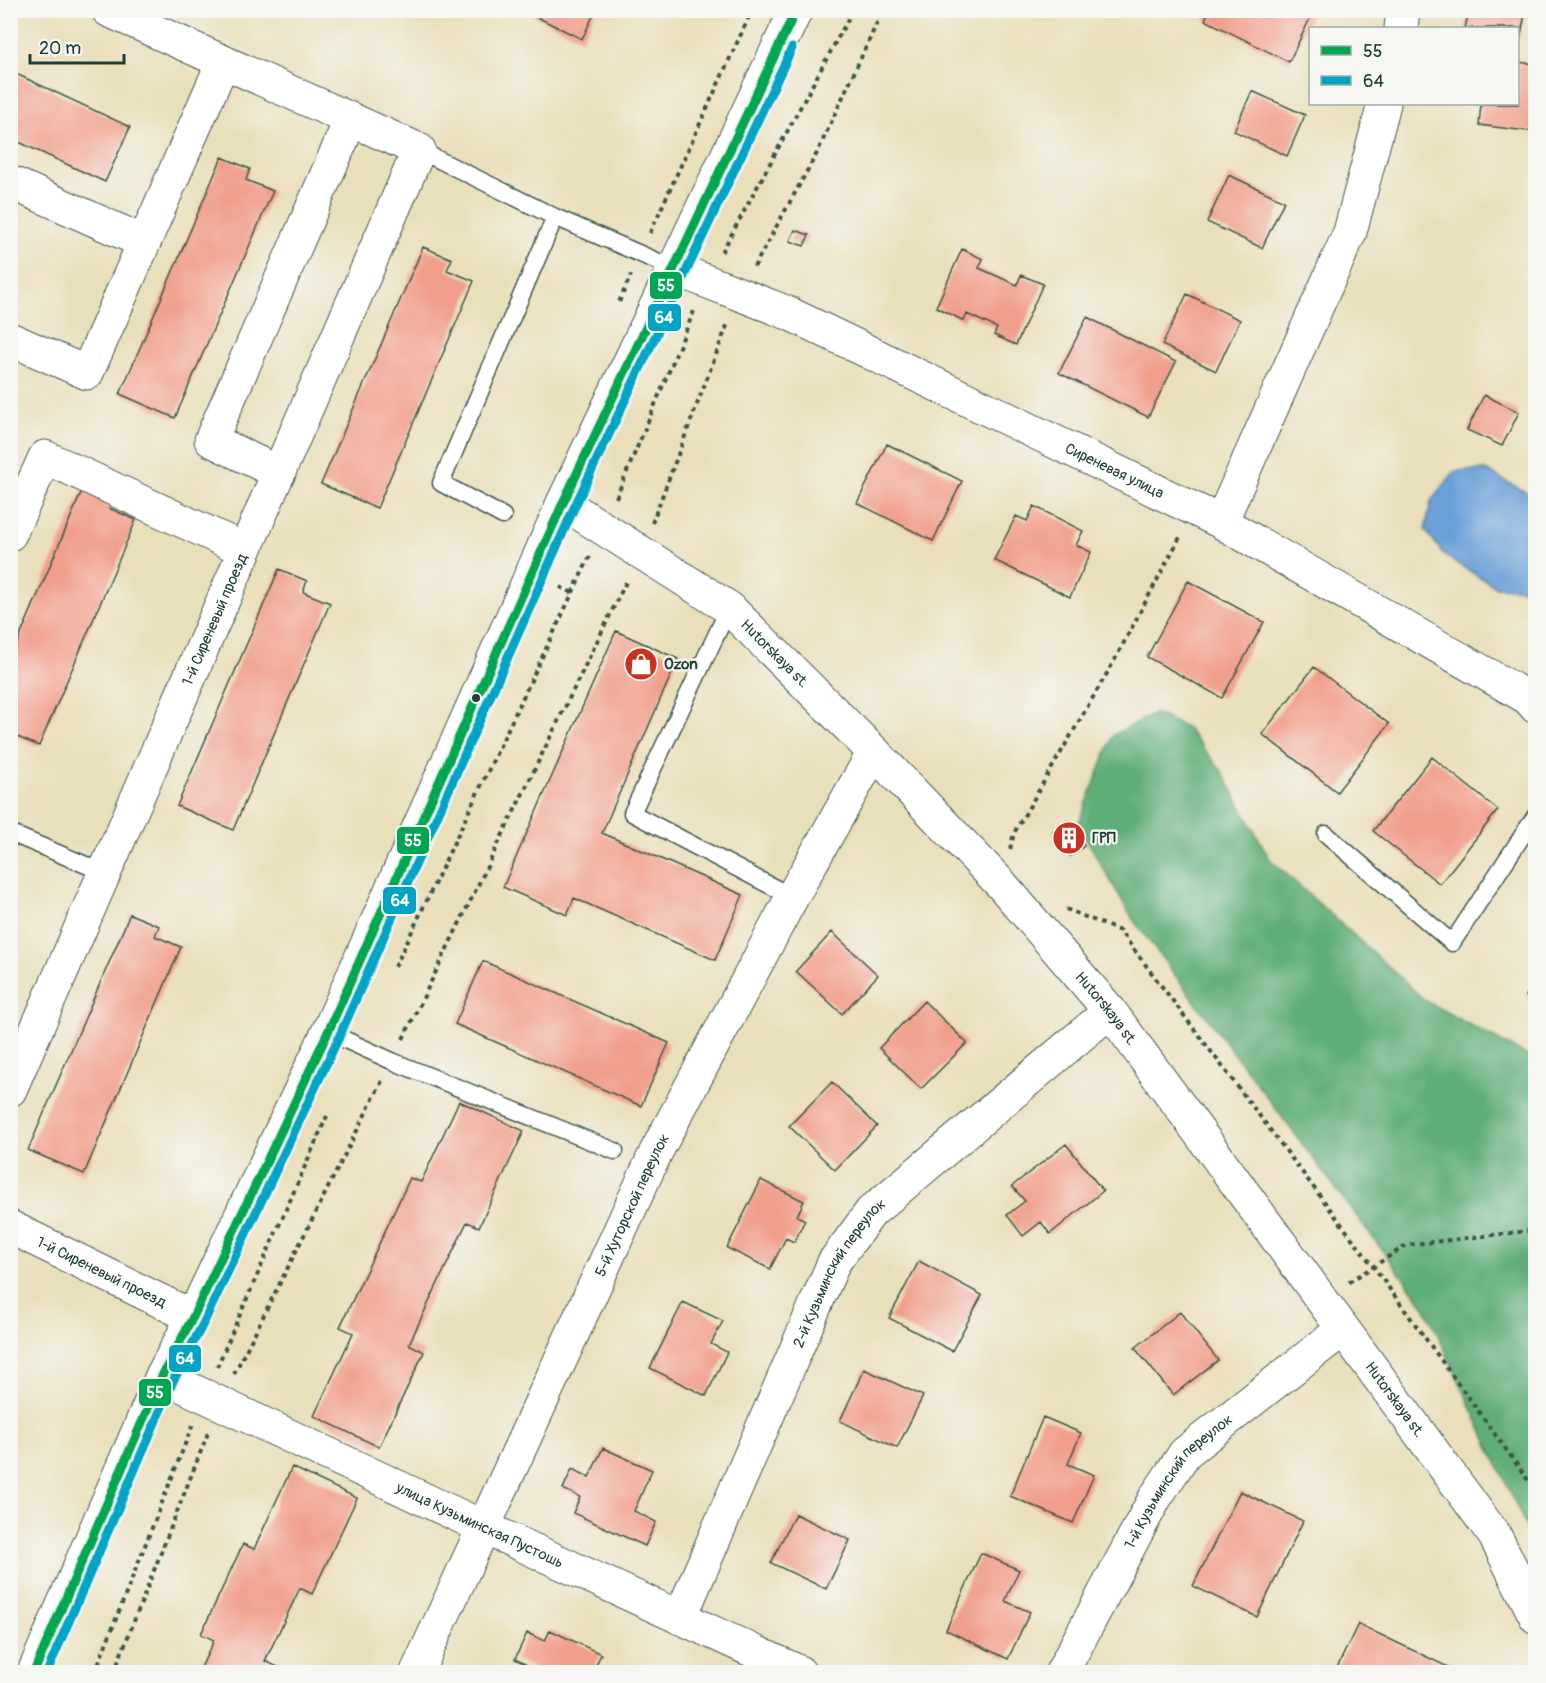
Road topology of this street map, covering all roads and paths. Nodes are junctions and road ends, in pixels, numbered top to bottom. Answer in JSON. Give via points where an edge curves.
{"nodes":[{"id":1,"x":108,"y":10,"type":"edge"},
{"id":2,"x":796,"y":10,"type":"edge"},
{"id":3,"x":853,"y":10,"type":"edge"},
{"id":4,"x":883,"y":10,"type":"edge"},
{"id":5,"x":1402,"y":10,"type":"edge"},
{"id":6,"x":1401,"y":27,"type":"edge"},
{"id":7,"x":223,"y":62,"type":"junction"},
{"id":8,"x":1383,"y":105,"type":"edge"},
{"id":9,"x":351,"y":119,"type":"junction"},
{"id":10,"x":419,"y":150,"type":"junction"},
{"id":11,"x":10,"y":182,"type":"edge"},
{"id":12,"x":555,"y":217,"type":"junction"},
{"id":13,"x":144,"y":242,"type":"junction"},
{"id":14,"x":675,"y":269,"type":"junction"},
{"id":15,"x":706,"y":281,"type":"junction"},
{"id":16,"x":740,"y":294,"type":"junction"},
{"id":17,"x":10,"y":339,"type":"edge"},
{"id":18,"x":279,"y":473,"type":"junction"},
{"id":19,"x":563,"y":503,"type":"junction"},
{"id":20,"x":503,"y":516,"type":"dead end"},
{"id":21,"x":1208,"y":516,"type":"junction"},
{"id":22,"x":604,"y":527,"type":"junction"},
{"id":23,"x":10,"y":534,"type":"edge"},
{"id":24,"x":245,"y":550,"type":"junction"},
{"id":25,"x":641,"y":551,"type":"junction"},
{"id":26,"x":729,"y":608,"type":"junction"},
{"id":27,"x":1533,"y":696,"type":"edge"},
{"id":28,"x":874,"y":752,"type":"junction"},
{"id":29,"x":1536,"y":815,"type":"edge"},
{"id":30,"x":10,"y":833,"type":"edge"},
{"id":31,"x":1326,"y":834,"type":"dead end"},
{"id":32,"x":105,"y":873,"type":"junction"},
{"id":33,"x":1001,"y":884,"type":"junction"},
{"id":34,"x":792,"y":897,"type":"junction"},
{"id":35,"x":1066,"y":909,"type":"dead end"},
{"id":36,"x":394,"y":969,"type":"dead end"},
{"id":37,"x":1110,"y":1011,"type":"junction"},
{"id":38,"x":328,"y":1032,"type":"junction"},
{"id":39,"x":392,"y":1061,"type":"junction"},
{"id":40,"x":10,"y":1090,"type":"edge"},
{"id":41,"x":330,"y":1110,"type":"dead end"},
{"id":42,"x":615,"y":1151,"type":"dead end"},
{"id":43,"x":10,"y":1227,"type":"edge"},
{"id":44,"x":1536,"y":1230,"type":"edge"},
{"id":45,"x":1373,"y":1266,"type":"junction"},
{"id":46,"x":1321,"y":1300,"type":"junction"},
{"id":47,"x":193,"y":1317,"type":"junction"},
{"id":48,"x":1342,"y":1330,"type":"junction"},
{"id":49,"x":162,"y":1376,"type":"junction"},
{"id":50,"x":212,"y":1399,"type":"junction"},
{"id":51,"x":1536,"y":1491,"type":"edge"},
{"id":52,"x":483,"y":1527,"type":"junction"},
{"id":53,"x":1536,"y":1617,"type":"edge"},
{"id":54,"x":680,"y":1618,"type":"junction"},
{"id":55,"x":34,"y":1672,"type":"edge"},
{"id":56,"x":95,"y":1672,"type":"edge"},
{"id":57,"x":114,"y":1672,"type":"edge"},
{"id":58,"x":417,"y":1672,"type":"edge"},
{"id":59,"x":799,"y":1672,"type":"edge"},
{"id":60,"x":1062,"y":1672,"type":"edge"}],
"edges":[{"from":1,"to":7,"type":"street"},
{"from":2,"to":14,"type":"street"},
{"from":3,"to":15,"type":"path"},
{"from":4,"to":16,"type":"path","via":[[817,153]]},
{"from":5,"to":6,"type":"street"},
{"from":7,"to":9,"type":"street"},
{"from":7,"to":13,"type":"street"},
{"from":8,"to":21,"type":"street","via":[[1350,232]]},
{"from":9,"to":10,"type":"street"},
{"from":9,"to":18,"type":"street","via":[[211,440]]},
{"from":10,"to":12,"type":"lane"},
{"from":10,"to":18,"type":"street","name":"1-й Сиреневый проезд"},
{"from":11,"to":13,"type":"street"},
{"from":12,"to":14,"type":"lane"},
{"from":12,"to":20,"type":"lane","via":[[441,483]]},
{"from":13,"to":17,"type":"street","via":[[87,373]]},
{"from":14,"to":15,"type":"street","name":"Сиреневая улица"},
{"from":14,"to":19,"type":"street"},
{"from":15,"to":16,"type":"street","name":"Сиреневая улица"},
{"from":15,"to":22,"type":"path"},
{"from":16,"to":21,"type":"street","name":"Сиреневая улица","via":[[788,313]]},
{"from":16,"to":25,"type":"path"},
{"from":18,"to":24,"type":"street","name":"1-й Сиреневый проезд"},
{"from":19,"to":22,"type":"street","name":"Hutorskaya st."},
{"from":19,"to":38,"type":"street"},
{"from":21,"to":27,"type":"street","name":"Сиреневая улица"},
{"from":21,"to":33,"type":"path","via":[[1113,663],[1014,833]]},
{"from":22,"to":25,"type":"street","name":"Hutorskaya st."},
{"from":22,"to":36,"type":"path"},
{"from":23,"to":24,"type":"street","via":[[45,457]]},
{"from":24,"to":32,"type":"street","name":"1-й Сиреневый проезд"},
{"from":25,"to":26,"type":"street","name":"Hutorskaya st."},
{"from":25,"to":39,"type":"path"},
{"from":26,"to":28,"type":"street","name":"Hutorskaya st."},
{"from":26,"to":34,"type":"lane","via":[[632,813]]},
{"from":28,"to":33,"type":"street","name":"Hutorskaya st."},
{"from":28,"to":34,"type":"street","name":"5-й Хуторской переулок"},
{"from":29,"to":31,"type":"lane","via":[[1452,943]]},
{"from":30,"to":32,"type":"lane"},
{"from":32,"to":40,"type":"street","name":"1-й Сиреневый проезд"},
{"from":33,"to":37,"type":"street","name":"Hutorskaya st."},
{"from":34,"to":52,"type":"street","name":"5-й Хуторской переулок","via":[[656,1152]]},
{"from":35,"to":45,"type":"path","via":[[1120,931]]},
{"from":37,"to":46,"type":"street","name":"Hutorskaya st."},
{"from":37,"to":54,"type":"street","name":"2-й Кузьминский переулок","via":[[871,1212],[834,1262]]},
{"from":38,"to":39,"type":"lane"},
{"from":38,"to":47,"type":"street"},
{"from":39,"to":42,"type":"lane"},
{"from":39,"to":50,"type":"path"},
{"from":41,"to":50,"type":"path"},
{"from":43,"to":47,"type":"street","name":"1-й Сиреневый проезд"},
{"from":44,"to":45,"type":"path","via":[[1407,1245]]},
{"from":45,"to":46,"type":"path"},
{"from":45,"to":51,"type":"path"},
{"from":46,"to":48,"type":"street","name":"Hutorskaya st."},
{"from":47,"to":49,"type":"street"},
{"from":48,"to":53,"type":"street","name":"Hutorskaya st.","via":[[1495,1536]]},
{"from":48,"to":60,"type":"street","name":"1-й Кузьминский переулок","via":[[1185,1453],[1155,1498]]},
{"from":49,"to":50,"type":"street","name":"улица Кузьминская Пустошь"},
{"from":49,"to":55,"type":"street"},
{"from":50,"to":52,"type":"street","name":"улица Кузьминская Пустошь"},
{"from":50,"to":56,"type":"path"},
{"from":50,"to":57,"type":"path"},
{"from":52,"to":54,"type":"street","name":"улица Кузьминская Пустошь"},
{"from":52,"to":58,"type":"street","name":"5-й Хуторской переулок"},
{"from":54,"to":59,"type":"street","name":"улица Кузьминская Пустошь"}]}
